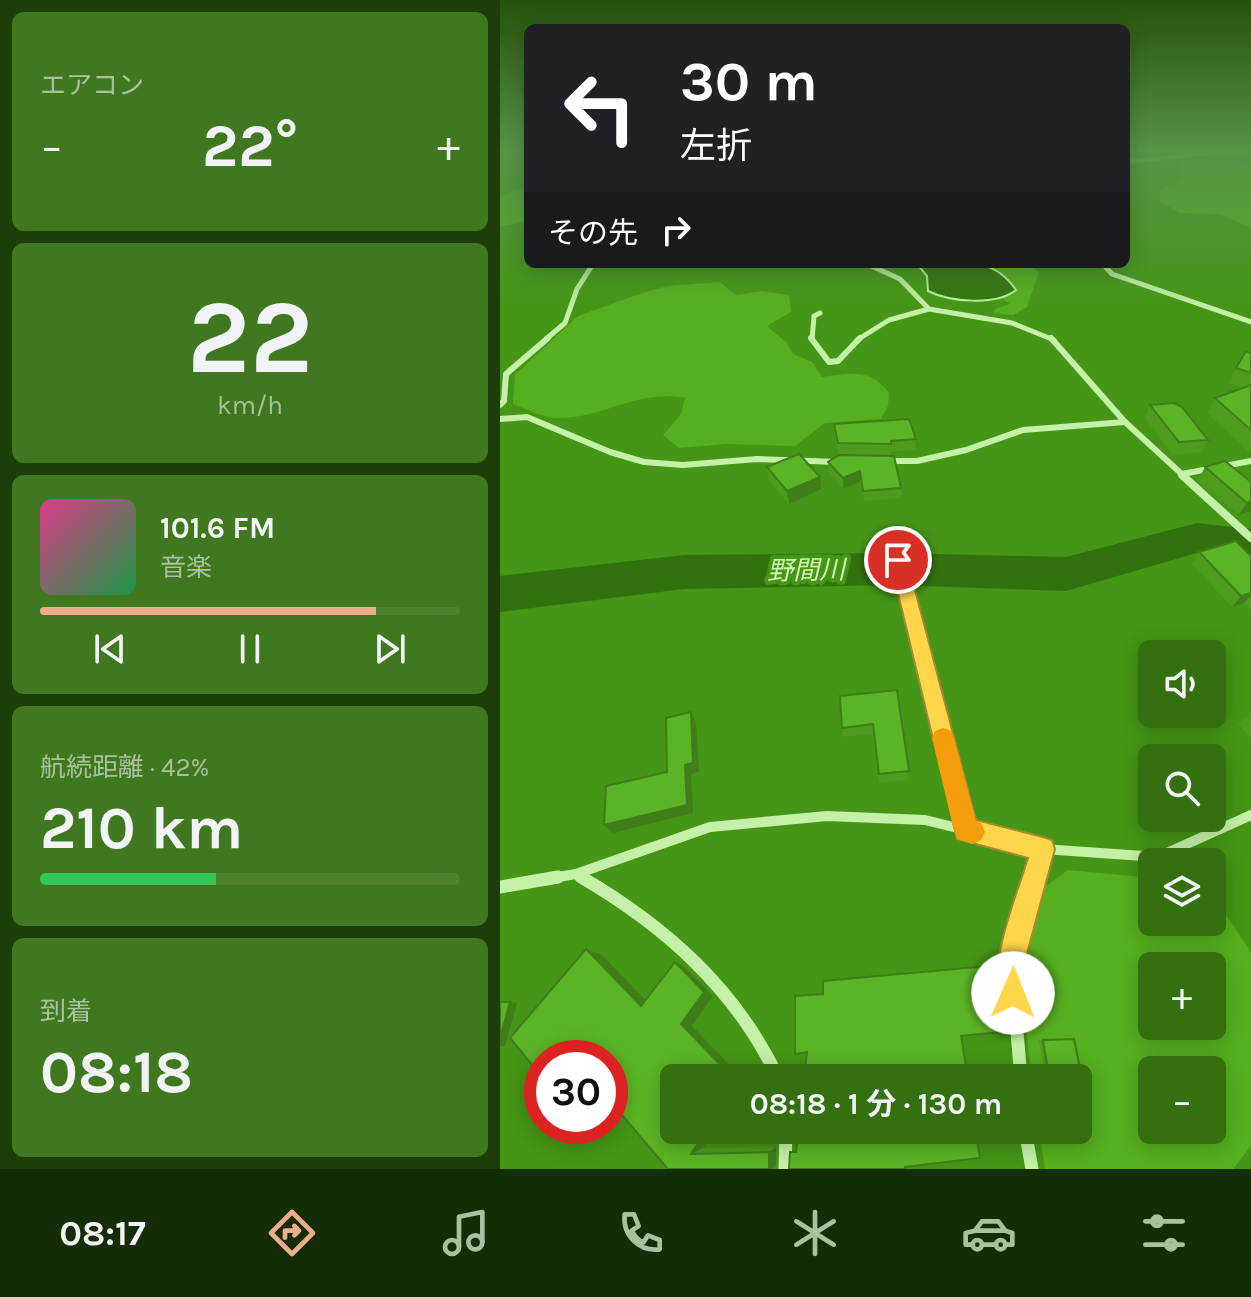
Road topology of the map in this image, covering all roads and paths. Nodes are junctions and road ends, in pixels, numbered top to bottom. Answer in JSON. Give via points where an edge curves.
{"nodes":[{"id":1,"x":590,"y":268,"type":"edge"},
{"id":2,"x":876,"y":268,"type":"edge"},
{"id":3,"x":1107,"y":268,"type":"edge"},
{"id":4,"x":929,"y":309,"type":"junction"},
{"id":5,"x":820,"y":313,"type":"dead end"},
{"id":6,"x":1251,"y":322,"type":"edge"},
{"id":7,"x":500,"y":405,"type":"edge"},
{"id":8,"x":500,"y":419,"type":"edge"},
{"id":9,"x":1125,"y":422,"type":"junction"},
{"id":10,"x":1251,"y":461,"type":"edge"},
{"id":11,"x":854,"y":462,"type":"edge"},
{"id":12,"x":870,"y":462,"type":"edge"},
{"id":13,"x":1182,"y":474,"type":"junction"},
{"id":14,"x":1251,"y":538,"type":"edge"},
{"id":15,"x":898,"y":560,"type":"dead end"},
{"id":16,"x":1251,"y":815,"type":"edge"},
{"id":17,"x":966,"y":830,"type":"junction"},
{"id":18,"x":1043,"y":849,"type":"junction"},
{"id":19,"x":576,"y":874,"type":"junction"},
{"id":20,"x":500,"y":887,"type":"edge"},
{"id":21,"x":773,"y":1064,"type":"edge"},
{"id":22,"x":1020,"y":1064,"type":"edge"},
{"id":23,"x":786,"y":1144,"type":"edge"},
{"id":24,"x":1028,"y":1144,"type":"edge"},
{"id":25,"x":785,"y":1169,"type":"edge"},
{"id":26,"x":1032,"y":1169,"type":"edge"}],
"edges":[{"from":1,"to":7,"type":"street","via":[[565,323],[506,374]]},
{"from":2,"to":4,"type":"street","via":[[900,279]]},
{"from":3,"to":6,"type":"street"},
{"from":4,"to":5,"type":"street","via":[[870,328],[838,361],[829,362],[809,334]]},
{"from":4,"to":9,"type":"street","via":[[995,319],[1050,337]]},
{"from":8,"to":11,"type":"street","via":[[527,417],[644,462]]},
{"from":9,"to":12,"type":"street","via":[[1023,430],[917,461]]},
{"from":9,"to":13,"type":"street"},
{"from":10,"to":13,"type":"street"},
{"from":13,"to":14,"type":"street"},
{"from":15,"to":17,"type":"street"},
{"from":16,"to":18,"type":"street","via":[[1158,857]]},
{"from":17,"to":18,"type":"street"},
{"from":17,"to":19,"type":"street","via":[[925,820],[827,816],[710,827]]},
{"from":18,"to":22,"type":"street","via":[[1011,965]]},
{"from":19,"to":20,"type":"street"},
{"from":19,"to":21,"type":"street","via":[[622,899],[693,960],[738,1008]]},
{"from":23,"to":25,"type":"street"},
{"from":24,"to":26,"type":"street"}]}
